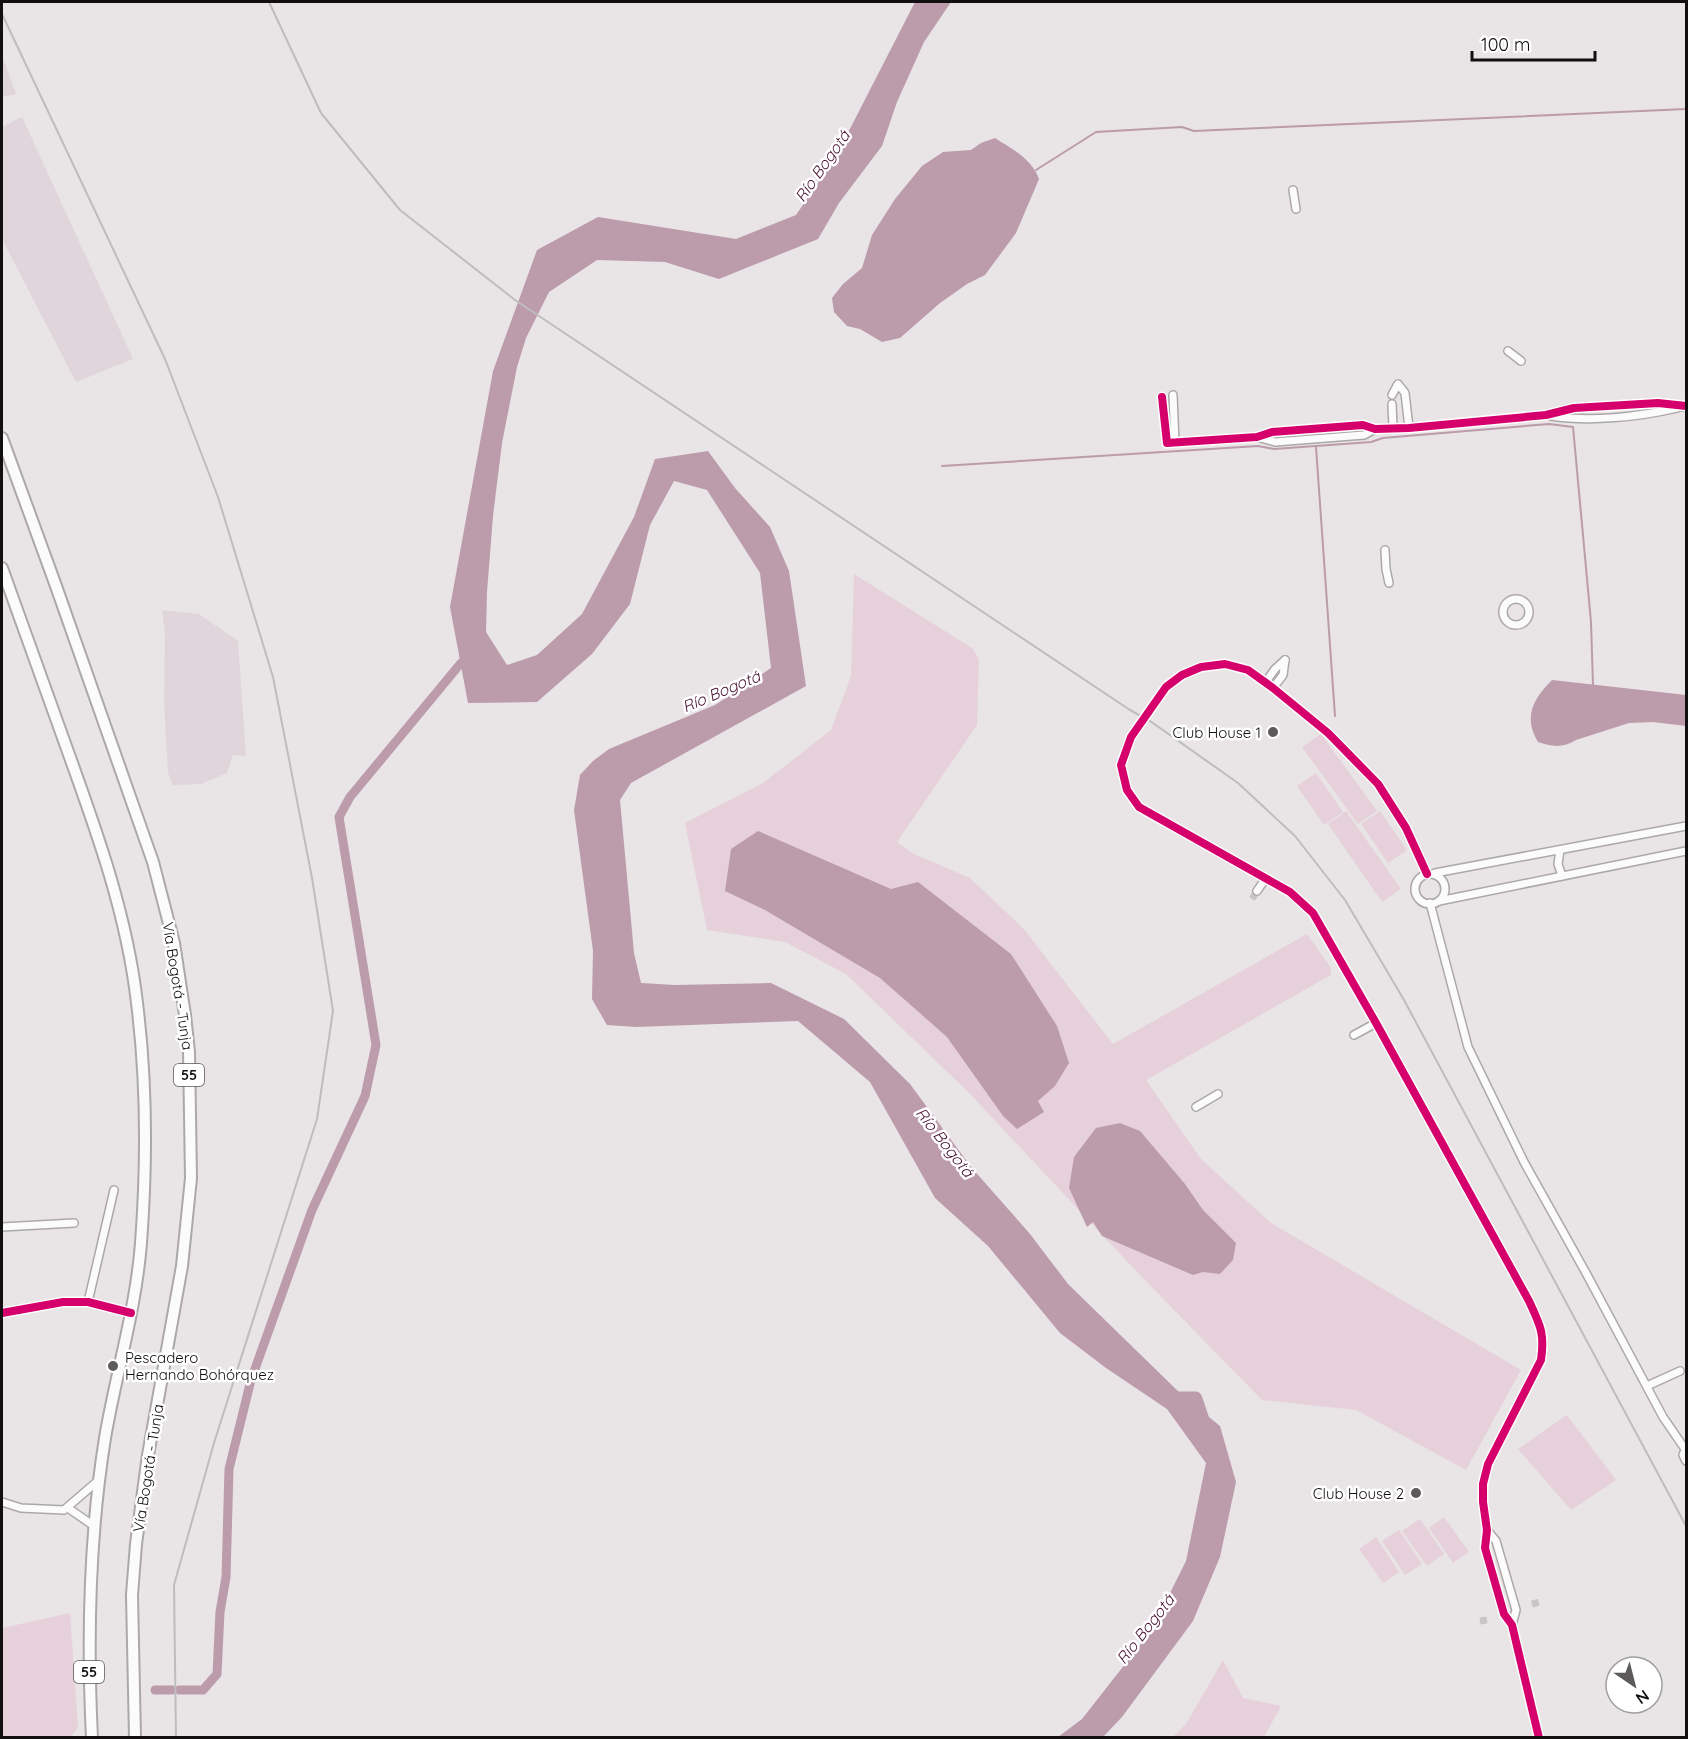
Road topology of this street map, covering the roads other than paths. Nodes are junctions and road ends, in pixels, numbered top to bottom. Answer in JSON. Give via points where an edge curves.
{"nodes":[{"id":1,"x":1293,"y":190,"type":"dead end"},
{"id":2,"x":1296,"y":208,"type":"dead end"},
{"id":3,"x":1508,"y":351,"type":"dead end"},
{"id":4,"x":1521,"y":361,"type":"dead end"},
{"id":5,"x":1173,"y":395,"type":"dead end"},
{"id":6,"x":1392,"y":395,"type":"dead end"},
{"id":7,"x":1162,"y":397,"type":"dead end"},
{"id":8,"x":1392,"y":404,"type":"dead end"},
{"id":9,"x":1685,"y":407,"type":"edge"},
{"id":10,"x":1393,"y":428,"type":"junction"},
{"id":11,"x":1409,"y":428,"type":"junction"},
{"id":12,"x":2,"y":438,"type":"edge"},
{"id":13,"x":1171,"y":443,"type":"junction"},
{"id":14,"x":1385,"y":550,"type":"dead end"},
{"id":15,"x":2,"y":568,"type":"edge"},
{"id":16,"x":1389,"y":582,"type":"dead end"},
{"id":17,"x":2,"y":593,"type":"edge"},
{"id":18,"x":13,"y":599,"type":"junction"},
{"id":19,"x":1265,"y":683,"type":"junction"},
{"id":20,"x":1273,"y":688,"type":"junction"},
{"id":21,"x":1686,"y":826,"type":"edge"},
{"id":22,"x":1560,"y":850,"type":"junction"},
{"id":23,"x":1686,"y":851,"type":"edge"},
{"id":24,"x":1431,"y":874,"type":"junction"},
{"id":25,"x":1563,"y":876,"type":"junction"},
{"id":26,"x":1266,"y":878,"type":"junction"},
{"id":27,"x":1257,"y":891,"type":"tunnel mouth"},
{"id":28,"x":1439,"y":901,"type":"junction"},
{"id":29,"x":1430,"y":903,"type":"junction"},
{"id":30,"x":1376,"y":1023,"type":"junction"},
{"id":31,"x":1354,"y":1035,"type":"dead end"},
{"id":32,"x":1218,"y":1094,"type":"dead end"},
{"id":33,"x":1196,"y":1107,"type":"dead end"},
{"id":34,"x":114,"y":1190,"type":"dead end"},
{"id":35,"x":74,"y":1224,"type":"dead end"},
{"id":36,"x":2,"y":1227,"type":"edge"},
{"id":37,"x":88,"y":1302,"type":"junction"},
{"id":38,"x":2,"y":1313,"type":"edge"},
{"id":39,"x":131,"y":1313,"type":"junction"},
{"id":40,"x":1680,"y":1371,"type":"dead end"},
{"id":41,"x":1647,"y":1386,"type":"junction"},
{"id":42,"x":1686,"y":1448,"type":"edge"},
{"id":43,"x":1686,"y":1461,"type":"edge"},
{"id":44,"x":100,"y":1479,"type":"junction"},
{"id":45,"x":2,"y":1502,"type":"edge"},
{"id":46,"x":68,"y":1508,"type":"junction"},
{"id":47,"x":94,"y":1526,"type":"junction"},
{"id":48,"x":1486,"y":1530,"type":"junction"},
{"id":49,"x":1512,"y":1625,"type":"junction"},
{"id":50,"x":92,"y":1737,"type":"edge"},
{"id":51,"x":135,"y":1737,"type":"edge"},
{"id":52,"x":1539,"y":1737,"type":"edge"}],
"edges":[{"from":1,"to":2,"type":"street"},
{"from":3,"to":4,"type":"street"},
{"from":5,"to":13,"type":"street"},
{"from":6,"to":11,"type":"street","via":[[1398,384],[1406,393]]},
{"from":7,"to":13,"type":"street"},
{"from":8,"to":10,"type":"street"},
{"from":9,"to":11,"type":"street","via":[[1658,413],[1574,419],[1546,415]]},
{"from":10,"to":11,"type":"street"},
{"from":10,"to":13,"type":"street","via":[[1375,429],[1364,435],[1275,442],[1257,437]]},
{"from":12,"to":51,"type":"highway","name":"Vía Bogotá - Tunja","number":"55","via":[[153,862],[174,943],[189,1052],[191,1178],[182,1266],[136,1544],[132,1595]]},
{"from":14,"to":16,"type":"street"},
{"from":15,"to":18,"type":"highway","number":"55"},
{"from":17,"to":18,"type":"street"},
{"from":18,"to":39,"type":"highway","number":"55","via":[[98,833],[123,925],[136,993],[145,1094],[145,1154],[140,1258]]},
{"from":19,"to":20,"type":"street"},
{"from":19,"to":20,"type":"street","via":[[1285,660],[1283,675]]},
{"from":19,"to":26,"type":"street","via":[[1248,670],[1226,664],[1201,667],[1182,675],[1166,687],[1131,737],[1121,765],[1127,790],[1138,807]]},
{"from":20,"to":24,"type":"street","via":[[1328,733],[1378,784]]},
{"from":21,"to":22,"type":"street"},
{"from":22,"to":24,"type":"street"},
{"from":22,"to":25,"type":"street","via":[[1558,864]]},
{"from":23,"to":25,"type":"street"},
{"from":24,"to":28,"type":"street","via":[[1445,886]]},
{"from":24,"to":29,"type":"street","via":[[1419,880],[1416,890],[1420,899]]},
{"from":25,"to":28,"type":"street"},
{"from":26,"to":27,"type":"street"},
{"from":26,"to":30,"type":"street","via":[[1290,892],[1313,913]]},
{"from":28,"to":29,"type":"street"},
{"from":29,"to":41,"type":"street","via":[[1468,1047],[1524,1162]]},
{"from":30,"to":31,"type":"street"},
{"from":30,"to":48,"type":"street","via":[[1542,1328],[1540,1360],[1488,1464],[1483,1484]]},
{"from":32,"to":33,"type":"street"},
{"from":34,"to":37,"type":"street"},
{"from":35,"to":36,"type":"street"},
{"from":37,"to":38,"type":"street","via":[[63,1302]]},
{"from":37,"to":39,"type":"street"},
{"from":39,"to":44,"type":"highway","number":"55"},
{"from":40,"to":41,"type":"street"},
{"from":41,"to":42,"type":"street"},
{"from":42,"to":43,"type":"street"},
{"from":44,"to":46,"type":"street"},
{"from":44,"to":47,"type":"highway","number":"55"},
{"from":45,"to":46,"type":"street","via":[[21,1508]]},
{"from":46,"to":47,"type":"street"},
{"from":47,"to":50,"type":"highway","number":"55","via":[[88,1606]]},
{"from":48,"to":49,"type":"street","via":[[1485,1548],[1502,1608]]},
{"from":48,"to":49,"type":"street","via":[[1497,1541],[1516,1610]]},
{"from":49,"to":52,"type":"street"}]}
